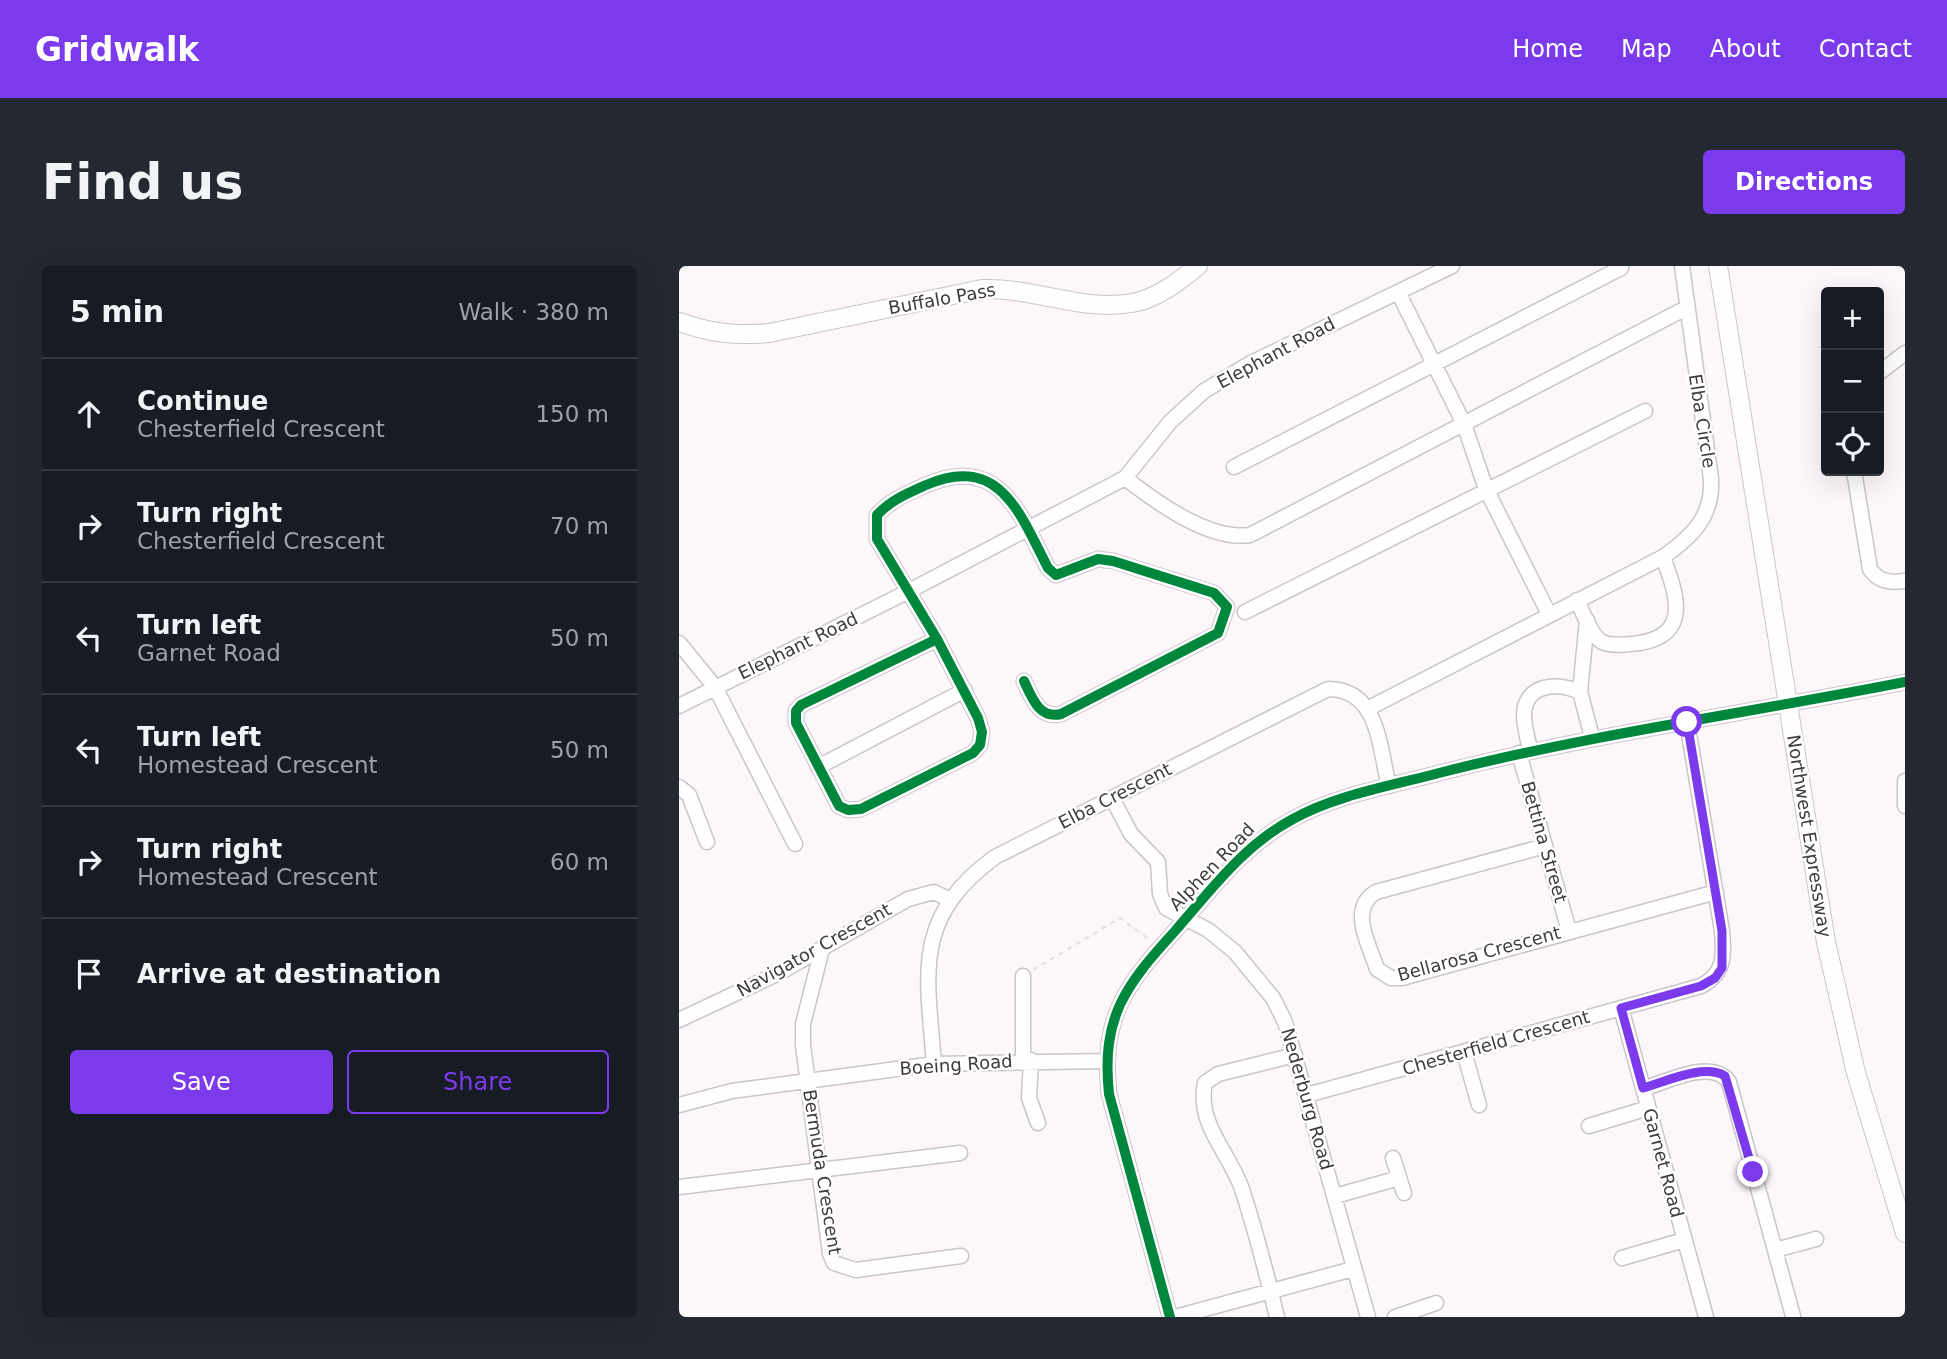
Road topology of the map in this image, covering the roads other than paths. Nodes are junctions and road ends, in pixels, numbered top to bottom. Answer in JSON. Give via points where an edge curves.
{"nodes":[{"id":1,"x":1198,"y":266,"type":"edge"},
{"id":2,"x":1452,"y":266,"type":"edge"},
{"id":3,"x":1682,"y":266,"type":"edge"},
{"id":4,"x":1718,"y":266,"type":"edge"},
{"id":5,"x":1727,"y":266,"type":"edge"},
{"id":6,"x":1621,"y":268,"type":"dead end"},
{"id":7,"x":1398,"y":292,"type":"junction"},
{"id":8,"x":1686,"y":309,"type":"junction"},
{"id":9,"x":679,"y":321,"type":"edge"},
{"id":10,"x":1905,"y":353,"type":"edge"},
{"id":11,"x":1434,"y":364,"type":"junction"},
{"id":12,"x":1884,"y":369,"type":"edge"},
{"id":13,"x":1645,"y":411,"type":"dead end"},
{"id":14,"x":1464,"y":424,"type":"junction"},
{"id":15,"x":1234,"y":467,"type":"dead end"},
{"id":16,"x":1855,"y":476,"type":"edge"},
{"id":17,"x":1125,"y":478,"type":"junction"},
{"id":18,"x":1486,"y":489,"type":"junction"},
{"id":19,"x":1029,"y":529,"type":"junction"},
{"id":20,"x":1663,"y":557,"type":"junction"},
{"id":21,"x":1905,"y":581,"type":"edge"},
{"id":22,"x":907,"y":593,"type":"junction"},
{"id":23,"x":1577,"y":600,"type":"junction"},
{"id":24,"x":1245,"y":611,"type":"dead end"},
{"id":25,"x":1549,"y":614,"type":"junction"},
{"id":26,"x":1587,"y":620,"type":"junction"},
{"id":27,"x":937,"y":639,"type":"junction"},
{"id":28,"x":679,"y":643,"type":"edge"},
{"id":29,"x":1024,"y":681,"type":"dead end"},
{"id":30,"x":1905,"y":682,"type":"edge"},
{"id":31,"x":715,"y":687,"type":"junction"},
{"id":32,"x":965,"y":690,"type":"junction"},
{"id":33,"x":1580,"y":692,"type":"junction"},
{"id":34,"x":1793,"y":704,"type":"junction"},
{"id":35,"x":679,"y":706,"type":"edge"},
{"id":36,"x":1370,"y":708,"type":"junction"},
{"id":37,"x":1687,"y":722,"type":"junction"},
{"id":38,"x":1592,"y":737,"type":"junction"},
{"id":39,"x":1525,"y":751,"type":"junction"},
{"id":40,"x":818,"y":767,"type":"junction"},
{"id":41,"x":1905,"y":781,"type":"edge"},
{"id":42,"x":1389,"y":786,"type":"junction"},
{"id":43,"x":679,"y":787,"type":"edge"},
{"id":44,"x":1112,"y":798,"type":"junction"},
{"id":45,"x":1905,"y":806,"type":"edge"},
{"id":46,"x":708,"y":842,"type":"dead end"},
{"id":47,"x":795,"y":844,"type":"dead end"},
{"id":48,"x":1545,"y":846,"type":"junction"},
{"id":49,"x":1716,"y":892,"type":"junction"},
{"id":50,"x":950,"y":900,"type":"junction"},
{"id":51,"x":1186,"y":917,"type":"junction"},
{"id":52,"x":1569,"y":930,"type":"junction"},
{"id":53,"x":822,"y":948,"type":"junction"},
{"id":54,"x":1023,"y":976,"type":"road end"},
{"id":55,"x":1621,"y":1008,"type":"junction"},
{"id":56,"x":679,"y":1020,"type":"edge"},
{"id":57,"x":1464,"y":1052,"type":"junction"},
{"id":58,"x":1295,"y":1055,"type":"junction"},
{"id":59,"x":1027,"y":1060,"type":"junction"},
{"id":60,"x":1106,"y":1061,"type":"junction"},
{"id":61,"x":934,"y":1064,"type":"junction"},
{"id":62,"x":808,"y":1080,"type":"junction"},
{"id":63,"x":1643,"y":1088,"type":"junction"},
{"id":64,"x":1307,"y":1096,"type":"junction"},
{"id":65,"x":679,"y":1105,"type":"edge"},
{"id":66,"x":1479,"y":1105,"type":"dead end"},
{"id":67,"x":1648,"y":1108,"type":"junction"},
{"id":68,"x":1038,"y":1123,"type":"dead end"},
{"id":69,"x":1589,"y":1126,"type":"dead end"},
{"id":70,"x":960,"y":1153,"type":"dead end"},
{"id":71,"x":1392,"y":1158,"type":"dead end"},
{"id":72,"x":819,"y":1170,"type":"junction"},
{"id":73,"x":1399,"y":1178,"type":"junction"},
{"id":74,"x":679,"y":1187,"type":"edge"},
{"id":75,"x":1404,"y":1193,"type":"dead end"},
{"id":76,"x":1335,"y":1196,"type":"junction"},
{"id":77,"x":1905,"y":1199,"type":"edge"},
{"id":78,"x":1905,"y":1233,"type":"edge"},
{"id":79,"x":1816,"y":1239,"type":"dead end"},
{"id":80,"x":1684,"y":1240,"type":"junction"},
{"id":81,"x":1775,"y":1250,"type":"junction"},
{"id":82,"x":961,"y":1256,"type":"dead end"},
{"id":83,"x":1622,"y":1258,"type":"dead end"},
{"id":84,"x":1353,"y":1269,"type":"junction"},
{"id":85,"x":1270,"y":1290,"type":"junction"},
{"id":86,"x":1436,"y":1303,"type":"dead end"},
{"id":87,"x":1172,"y":1317,"type":"edge"},
{"id":88,"x":1277,"y":1317,"type":"edge"},
{"id":89,"x":1368,"y":1317,"type":"edge"},
{"id":90,"x":1395,"y":1317,"type":"edge"},
{"id":91,"x":1706,"y":1317,"type":"edge"},
{"id":92,"x":1793,"y":1317,"type":"edge"}],
"edges":[{"from":1,"to":9,"type":"main road","name":"Buffalo Pass","via":[[1155,295],[1134,303],[1081,303],[1012,288],[982,289],[769,333],[735,336]]},
{"from":2,"to":7,"type":"street","name":"Elephant Road"},
{"from":3,"to":8,"type":"street","name":"Elba Circle"},
{"from":4,"to":34,"type":"main road","name":"Northwest Expressway"},
{"from":5,"to":34,"type":"main road","name":"Northwest Expressway"},
{"from":6,"to":11,"type":"street"},
{"from":7,"to":11,"type":"street"},
{"from":7,"to":17,"type":"street","name":"Elephant Road","via":[[1249,364],[1205,391],[1170,422]]},
{"from":8,"to":14,"type":"street"},
{"from":8,"to":20,"type":"street","name":"Elba Circle","via":[[1712,495],[1701,523]]},
{"from":10,"to":12,"type":"street"},
{"from":11,"to":14,"type":"street"},
{"from":11,"to":15,"type":"street"},
{"from":13,"to":18,"type":"street"},
{"from":14,"to":17,"type":"street","via":[[1250,535],[1229,534],[1189,520]]},
{"from":14,"to":18,"type":"street"},
{"from":16,"to":21,"type":"street","via":[[1870,569],[1875,578]]},
{"from":17,"to":19,"type":"street","name":"Elephant Road"},
{"from":18,"to":24,"type":"street"},
{"from":18,"to":25,"type":"street"},
{"from":19,"to":22,"type":"street","name":"Elephant Road"},
{"from":19,"to":22,"type":"street","via":[[1009,497],[984,479],[954,475],[906,494],[886,505],[877,515],[875,528]]},
{"from":19,"to":29,"type":"street","via":[[1056,575],[1098,559],[1113,561],[1215,593],[1227,607],[1218,633],[1062,714],[1039,709]]},
{"from":20,"to":23,"type":"street","name":"Elba Circle"},
{"from":20,"to":26,"type":"street","via":[[1675,597],[1673,625],[1666,634],[1615,645],[1595,636]]},
{"from":22,"to":27,"type":"street"},
{"from":22,"to":31,"type":"street","name":"Elephant Road"},
{"from":23,"to":25,"type":"street","name":"Elba Circle"},
{"from":23,"to":26,"type":"street"},
{"from":25,"to":36,"type":"street","name":"Elba Circle"},
{"from":26,"to":33,"type":"street"},
{"from":27,"to":32,"type":"street"},
{"from":27,"to":40,"type":"street","via":[[801,705],[796,723]]},
{"from":28,"to":31,"type":"street"},
{"from":30,"to":34,"type":"street","name":"Alphen Road"},
{"from":31,"to":35,"type":"street","name":"Elephant Road"},
{"from":31,"to":47,"type":"street"},
{"from":32,"to":40,"type":"street"},
{"from":32,"to":40,"type":"street","via":[[982,732],[980,745],[972,753],[861,809],[839,806]]},
{"from":33,"to":38,"type":"street"},
{"from":33,"to":39,"type":"street","name":"Bettina Street","via":[[1556,684],[1542,687],[1529,700],[1524,717]]},
{"from":34,"to":37,"type":"street","name":"Alphen Road"},
{"from":34,"to":77,"type":"main road","name":"Northwest Expressway","via":[[1852,1020]]},
{"from":34,"to":78,"type":"main road","name":"Northwest Expressway","via":[[1839,1006]]},
{"from":36,"to":42,"type":"street"},
{"from":36,"to":44,"type":"street","name":"Elba Crescent","via":[[1352,693],[1328,689]]},
{"from":37,"to":38,"type":"street","name":"Alphen Road"},
{"from":37,"to":49,"type":"street","name":"Chesterfield Crescent"},
{"from":38,"to":39,"type":"street","name":"Alphen Road"},
{"from":39,"to":42,"type":"street","name":"Alphen Road"},
{"from":39,"to":48,"type":"street","name":"Bettina Street"},
{"from":41,"to":45,"type":"street"},
{"from":42,"to":51,"type":"street","name":"Alphen Road","via":[[1316,808],[1259,840]]},
{"from":43,"to":46,"type":"street","via":[[689,795]]},
{"from":44,"to":50,"type":"street","name":"Elba Crescent","via":[[995,857],[972,873]]},
{"from":44,"to":51,"type":"street","name":"Nederburg Road","via":[[1131,834],[1159,862],[1161,901],[1174,914]]},
{"from":48,"to":52,"type":"street","name":"Bettina Street"},
{"from":48,"to":52,"type":"street","name":"Bellarosa Crescent","via":[[1376,892],[1366,898],[1360,914],[1377,969],[1391,978]]},
{"from":49,"to":52,"type":"street","name":"Bellarosa Crescent"},
{"from":49,"to":55,"type":"street","name":"Chesterfield Crescent","via":[[1724,955],[1715,978]]},
{"from":50,"to":53,"type":"street","name":"Navigator Crescent","via":[[934,892],[923,893]]},
{"from":50,"to":61,"type":"street","name":"Elba Crescent","via":[[929,953]]},
{"from":51,"to":58,"type":"street","name":"Nederburg Road","via":[[1255,973],[1279,1010]]},
{"from":51,"to":60,"type":"street","name":"Alphen Road","via":[[1129,984],[1112,1027]]},
{"from":53,"to":56,"type":"street","name":"Navigator Crescent"},
{"from":53,"to":62,"type":"street","name":"Bermuda Crescent","via":[[803,1024]]},
{"from":54,"to":59,"type":"street"},
{"from":55,"to":57,"type":"street","name":"Chesterfield Crescent"},
{"from":55,"to":63,"type":"street","name":"Garnet Road"},
{"from":57,"to":64,"type":"street","name":"Chesterfield Crescent"},
{"from":57,"to":66,"type":"street"},
{"from":58,"to":64,"type":"street","name":"Nederburg Road"},
{"from":58,"to":85,"type":"street","via":[[1218,1074],[1205,1083],[1202,1099],[1215,1139],[1242,1188]]},
{"from":59,"to":60,"type":"street","name":"Boeing Road"},
{"from":59,"to":61,"type":"street","name":"Boeing Road"},
{"from":59,"to":68,"type":"street","via":[[1029,1098]]},
{"from":60,"to":87,"type":"street","name":"Alphen Road","via":[[1115,1121]]},
{"from":61,"to":62,"type":"street","name":"Boeing Road"},
{"from":62,"to":65,"type":"street","name":"Boeing Road","via":[[732,1091]]},
{"from":62,"to":72,"type":"street","name":"Bermuda Crescent"},
{"from":63,"to":67,"type":"street","name":"Garnet Road"},
{"from":63,"to":81,"type":"street","via":[[1702,1072],[1725,1076]]},
{"from":64,"to":76,"type":"street","name":"Nederburg Road"},
{"from":67,"to":69,"type":"street"},
{"from":67,"to":80,"type":"street","name":"Garnet Road"},
{"from":70,"to":72,"type":"street"},
{"from":71,"to":73,"type":"street"},
{"from":72,"to":74,"type":"street"},
{"from":72,"to":82,"type":"street","name":"Bermuda Crescent","via":[[834,1263],[856,1270]]},
{"from":73,"to":75,"type":"street"},
{"from":73,"to":76,"type":"street"},
{"from":76,"to":84,"type":"street","name":"Nederburg Road"},
{"from":79,"to":81,"type":"street"},
{"from":80,"to":83,"type":"street"},
{"from":80,"to":91,"type":"street","name":"Garnet Road"},
{"from":81,"to":92,"type":"street"},
{"from":84,"to":85,"type":"street"},
{"from":84,"to":89,"type":"street","name":"Nederburg Road"},
{"from":85,"to":87,"type":"street"},
{"from":85,"to":88,"type":"street"},
{"from":86,"to":90,"type":"street"}]}
